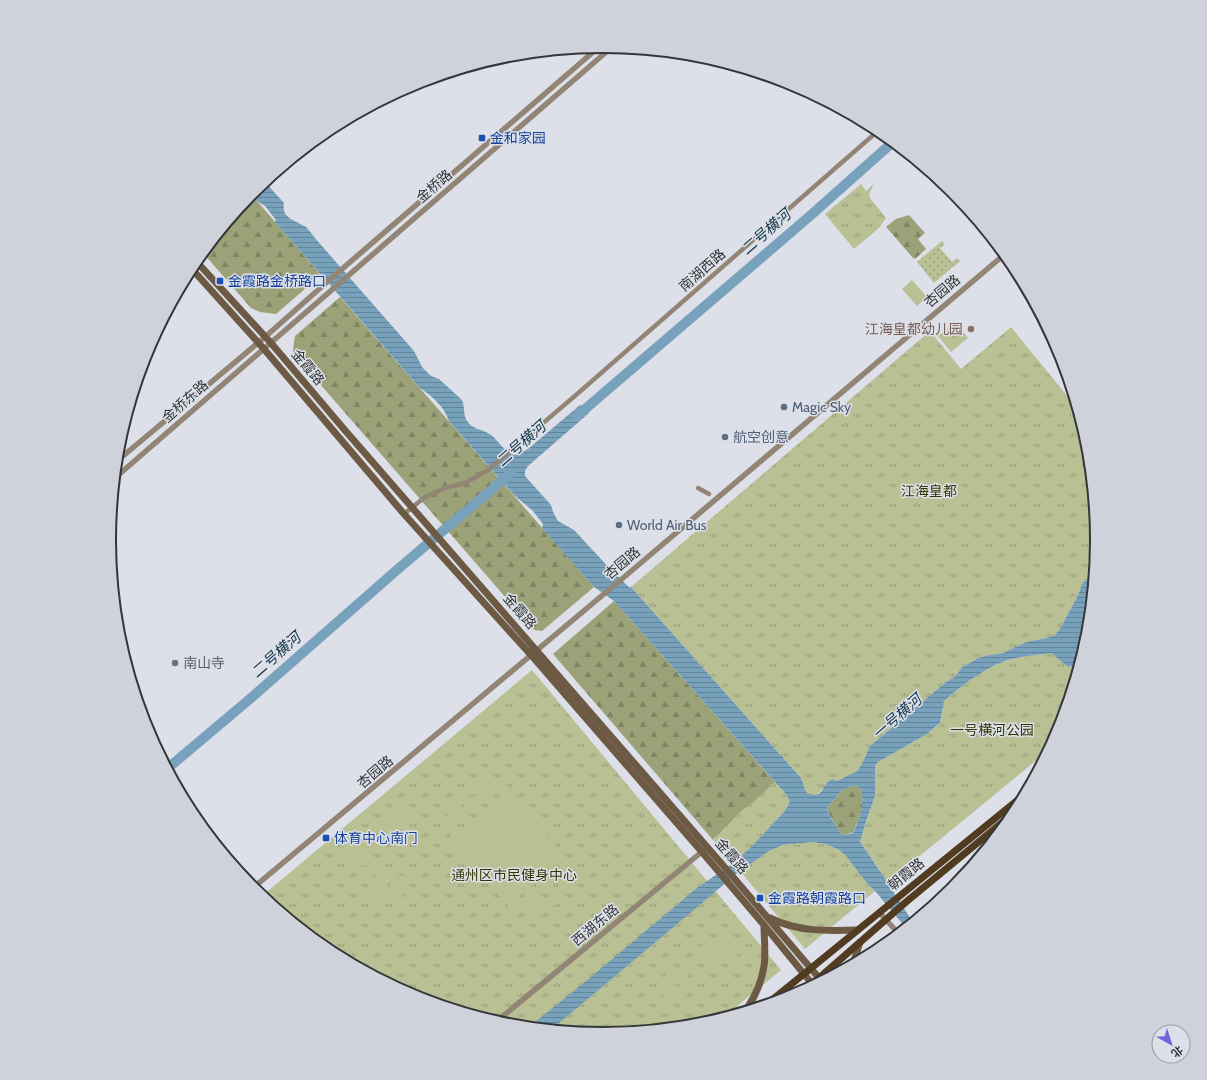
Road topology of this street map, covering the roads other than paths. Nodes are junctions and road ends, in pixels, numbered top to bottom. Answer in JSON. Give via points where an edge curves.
{"nodes":[{"id":1,"x":591,"y":53,"type":"edge"},
{"id":2,"x":605,"y":53,"type":"edge"},
{"id":3,"x":874,"y":135,"type":"edge"},
{"id":4,"x":1000,"y":258,"type":"edge"},
{"id":5,"x":201,"y":266,"type":"edge"},
{"id":6,"x":196,"y":274,"type":"edge"},
{"id":7,"x":265,"y":337,"type":"junction"},
{"id":8,"x":257,"y":343,"type":"junction"},
{"id":9,"x":271,"y":343,"type":"junction"},
{"id":10,"x":264,"y":349,"type":"junction"},
{"id":11,"x":124,"y":456,"type":"edge"},
{"id":12,"x":122,"y":472,"type":"edge"},
{"id":13,"x":698,"y":488,"type":"dead end"},
{"id":14,"x":709,"y":494,"type":"dead end"},
{"id":15,"x":412,"y":507,"type":"junction"},
{"id":16,"x":404,"y":514,"type":"junction"},
{"id":17,"x":537,"y":650,"type":"junction"},
{"id":18,"x":531,"y":655,"type":"junction"},
{"id":19,"x":1012,"y":804,"type":"edge"},
{"id":20,"x":996,"y":827,"type":"edge"},
{"id":21,"x":705,"y":850,"type":"junction"},
{"id":22,"x":258,"y":883,"type":"edge"},
{"id":23,"x":882,"y":910,"type":"junction"},
{"id":24,"x":766,"y":916,"type":"junction"},
{"id":25,"x":888,"y":917,"type":"junction"},
{"id":26,"x":764,"y":925,"type":"junction"},
{"id":27,"x":896,"y":929,"type":"edge"},
{"id":28,"x":857,"y":930,"type":"junction"},
{"id":29,"x":860,"y":942,"type":"junction"},
{"id":30,"x":855,"y":957,"type":"edge"},
{"id":31,"x":810,"y":968,"type":"junction"},
{"id":32,"x":829,"y":972,"type":"edge"},
{"id":33,"x":804,"y":974,"type":"junction"},
{"id":34,"x":818,"y":977,"type":"edge"},
{"id":35,"x":809,"y":981,"type":"edge"},
{"id":36,"x":780,"y":994,"type":"edge"},
{"id":37,"x":750,"y":1004,"type":"edge"},
{"id":38,"x":502,"y":1017,"type":"edge"}],
"edges":[{"from":1,"to":7,"type":"street","name":"金桥路"},
{"from":2,"to":9,"type":"street","name":"金桥路"},
{"from":3,"to":15,"type":"street","name":"南湖西路","via":[[488,470],[465,483],[425,497]]},
{"from":4,"to":17,"type":"street","name":"杏园路"},
{"from":5,"to":7,"type":"main road","name":"金霞路"},
{"from":6,"to":8,"type":"main road","name":"金霞路"},
{"from":7,"to":8,"type":"street","name":"金桥东路"},
{"from":7,"to":9,"type":"main road","name":"金霞路"},
{"from":8,"to":10,"type":"main road","name":"金霞路"},
{"from":8,"to":11,"type":"street","name":"金桥东路"},
{"from":9,"to":10,"type":"street","name":"金桥东路"},
{"from":9,"to":15,"type":"main road","name":"金霞路"},
{"from":10,"to":12,"type":"street","name":"金桥东路"},
{"from":10,"to":16,"type":"main road","name":"金霞路"},
{"from":13,"to":14,"type":"street"},
{"from":15,"to":16,"type":"street","name":"南湖西路"},
{"from":15,"to":17,"type":"main road","name":"金霞路"},
{"from":16,"to":18,"type":"main road","name":"金霞路"},
{"from":17,"to":18,"type":"street","name":"杏园路"},
{"from":17,"to":21,"type":"main road","name":"金霞路"},
{"from":18,"to":21,"type":"main road","name":"金霞路"},
{"from":18,"to":22,"type":"street","name":"杏园路"},
{"from":19,"to":23,"type":"main road","name":"朝霞路"},
{"from":20,"to":25,"type":"main road","name":"朝霞路"},
{"from":21,"to":24,"type":"main road","name":"金霞路","via":[[736,879]]},
{"from":21,"to":26,"type":"main road","name":"金霞路","via":[[713,865]]},
{"from":21,"to":38,"type":"street","name":"西湖东路"},
{"from":23,"to":25,"type":"street"},
{"from":23,"to":28,"type":"main road","name":"朝霞路"},
{"from":24,"to":28,"type":"main road","via":[[780,923],[811,931]]},
{"from":24,"to":31,"type":"main road","name":"金霞路"},
{"from":25,"to":27,"type":"street"},
{"from":25,"to":29,"type":"main road","name":"朝霞路"},
{"from":26,"to":33,"type":"main road","name":"金霞路"},
{"from":26,"to":37,"type":"main road","via":[[764,966]]},
{"from":28,"to":31,"type":"main road","name":"朝霞路"},
{"from":29,"to":30,"type":"main road"},
{"from":29,"to":32,"type":"main road","name":"朝霞路"},
{"from":31,"to":33,"type":"main road","name":"朝霞路"},
{"from":31,"to":34,"type":"main road","name":"金霞路"},
{"from":33,"to":35,"type":"main road","name":"金霞路"},
{"from":33,"to":36,"type":"main road","name":"朝霞路"}]}
